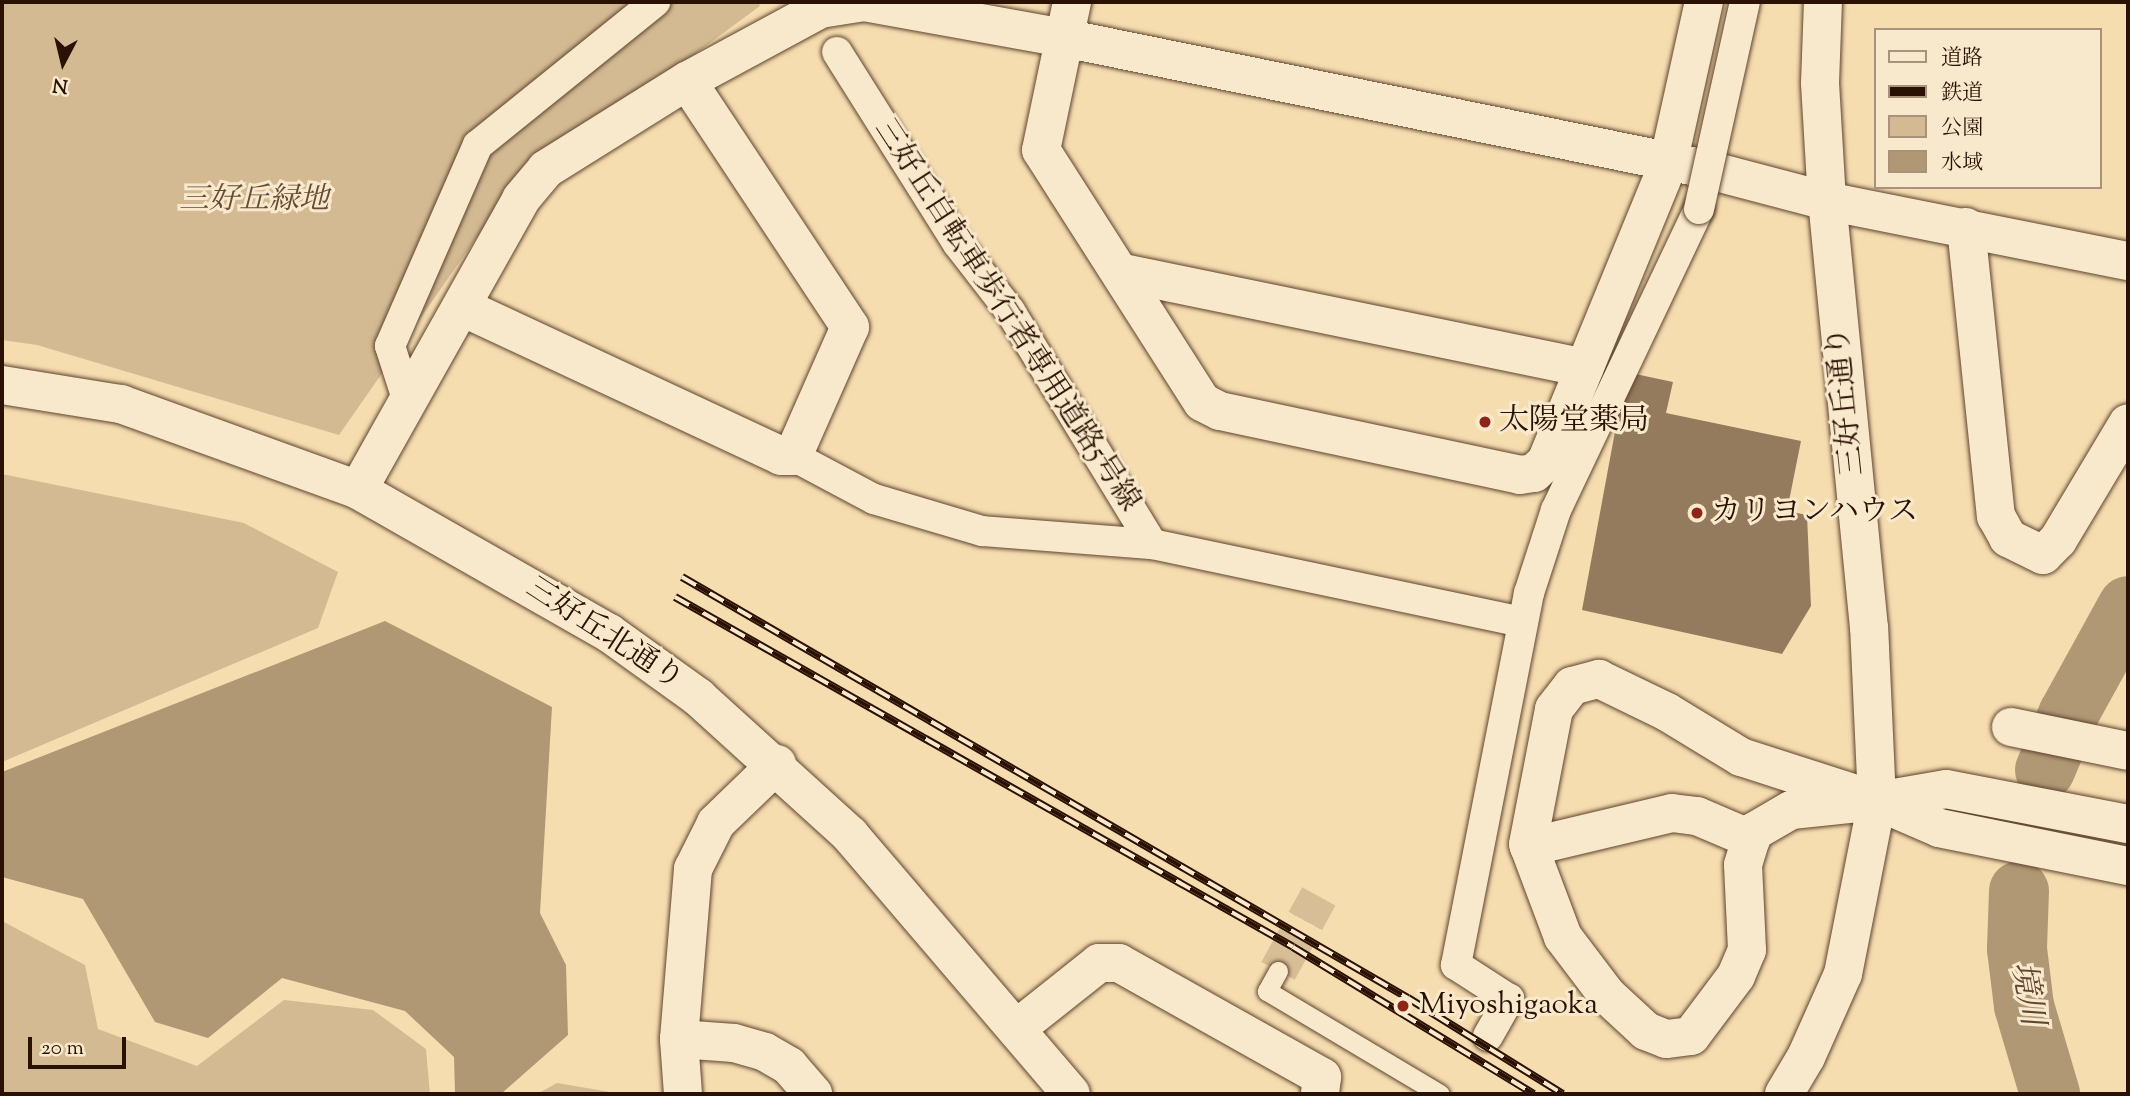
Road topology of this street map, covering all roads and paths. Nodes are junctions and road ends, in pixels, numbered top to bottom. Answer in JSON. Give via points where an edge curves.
{"nodes":[{"id":1,"x":655,"y":2,"type":"edge"},
{"id":2,"x":1704,"y":2,"type":"edge"},
{"id":3,"x":1745,"y":2,"type":"edge"},
{"id":4,"x":1823,"y":2,"type":"edge"},
{"id":5,"x":1068,"y":20,"type":"edge"},
{"id":6,"x":836,"y":52,"type":"dead end"},
{"id":7,"x":687,"y":81,"type":"junction"},
{"id":8,"x":1668,"y":164,"type":"junction"},
{"id":9,"x":1827,"y":201,"type":"junction"},
{"id":10,"x":1966,"y":227,"type":"junction"},
{"id":11,"x":2128,"y":261,"type":"edge"},
{"id":12,"x":1122,"y":273,"type":"junction"},
{"id":13,"x":462,"y":307,"type":"junction"},
{"id":14,"x":1584,"y":368,"type":"junction"},
{"id":15,"x":2,"y":385,"type":"edge"},
{"id":16,"x":408,"y":402,"type":"junction"},
{"id":17,"x":2128,"y":424,"type":"edge"},
{"id":18,"x":793,"y":456,"type":"junction"},
{"id":19,"x":358,"y":490,"type":"junction"},
{"id":20,"x":1152,"y":544,"type":"junction"},
{"id":21,"x":1523,"y":622,"type":"junction"},
{"id":22,"x":2011,"y":727,"type":"dead end"},
{"id":23,"x":2128,"y":751,"type":"edge"},
{"id":24,"x":776,"y":764,"type":"junction"},
{"id":25,"x":1877,"y":800,"type":"junction"},
{"id":26,"x":2128,"y":824,"type":"edge"},
{"id":27,"x":1751,"y":839,"type":"junction"},
{"id":28,"x":1530,"y":846,"type":"junction"},
{"id":29,"x":2128,"y":866,"type":"edge"},
{"id":30,"x":1278,"y":971,"type":"tunnel mouth"},
{"id":31,"x":1016,"y":1029,"type":"junction"},
{"id":32,"x":1488,"y":1036,"type":"dead end"},
{"id":33,"x":679,"y":1039,"type":"junction"},
{"id":34,"x":683,"y":1094,"type":"edge"},
{"id":35,"x":813,"y":1094,"type":"edge"},
{"id":36,"x":1071,"y":1094,"type":"edge"},
{"id":37,"x":1320,"y":1094,"type":"edge"},
{"id":38,"x":1440,"y":1094,"type":"edge"},
{"id":39,"x":1784,"y":1094,"type":"edge"}],
"edges":[{"from":1,"to":16,"type":"street","via":[[478,145],[390,346]]},
{"from":2,"to":8,"type":"street"},
{"from":3,"to":21,"type":"street","bridge":true,"via":[[1699,208],[1556,510]]},
{"from":4,"to":9,"type":"street","name":"三好丘通り","via":[[1820,83]]},
{"from":5,"to":7,"type":"street","via":[[864,2],[820,9]]},
{"from":5,"to":8,"type":"street"},
{"from":5,"to":12,"type":"street","via":[[1041,150]]},
{"from":6,"to":20,"type":"street","name":"三好丘自転車歩行者専用道路5号線","via":[[958,244],[1010,311]]},
{"from":7,"to":13,"type":"street","via":[[546,169],[521,199]]},
{"from":7,"to":18,"type":"street","via":[[849,327]]},
{"from":8,"to":9,"type":"street"},
{"from":8,"to":14,"type":"street"},
{"from":9,"to":10,"type":"street"},
{"from":9,"to":25,"type":"street","name":"三好丘通り","via":[[1869,628]]},
{"from":10,"to":11,"type":"street"},
{"from":10,"to":17,"type":"street","via":[[1996,516],[2008,538],[2043,555],[2058,540]]},
{"from":12,"to":14,"type":"street"},
{"from":12,"to":14,"type":"street","via":[[1202,402],[1507,472],[1534,472],[1546,462]]},
{"from":13,"to":16,"type":"street"},
{"from":13,"to":18,"type":"street","via":[[781,456]]},
{"from":15,"to":19,"type":"street","name":"三好丘北通り","via":[[121,404]]},
{"from":16,"to":19,"type":"street"},
{"from":18,"to":20,"type":"street","via":[[874,499],[982,531]]},
{"from":19,"to":24,"type":"street","name":"三好丘北通り","via":[[610,633],[698,697]]},
{"from":20,"to":21,"type":"street","name":"三好丘自転車歩行者専用道路5号線"},
{"from":21,"to":32,"type":"street","via":[[1456,965],[1509,999]]},
{"from":22,"to":23,"type":"street"},
{"from":24,"to":31,"type":"street","name":"三好丘北通り","via":[[850,835]]},
{"from":24,"to":33,"type":"street","via":[[716,823],[693,869]]},
{"from":25,"to":26,"type":"street","via":[[1946,789]]},
{"from":25,"to":27,"type":"street","via":[[1791,810],[1774,816]]},
{"from":25,"to":28,"type":"street","via":[[1741,757],[1667,712],[1599,679],[1572,686],[1554,709]]},
{"from":25,"to":29,"type":"street","via":[[1939,828]]},
{"from":25,"to":39,"type":"street","via":[[1843,974]]},
{"from":27,"to":28,"type":"street","via":[[1697,816],[1672,813]]},
{"from":27,"to":28,"type":"street","via":[[1743,864],[1747,950],[1736,976],[1691,1036],[1666,1039],[1646,1031],[1607,995],[1563,937]]},
{"from":30,"to":38,"type":"lane","via":[[1267,991]]},
{"from":31,"to":36,"type":"street","name":"三好丘北通り"},
{"from":31,"to":37,"type":"street","via":[[1099,963],[1119,963],[1322,1077]]},
{"from":33,"to":34,"type":"street"},
{"from":33,"to":35,"type":"street","via":[[765,1052],[789,1066]]}]}
